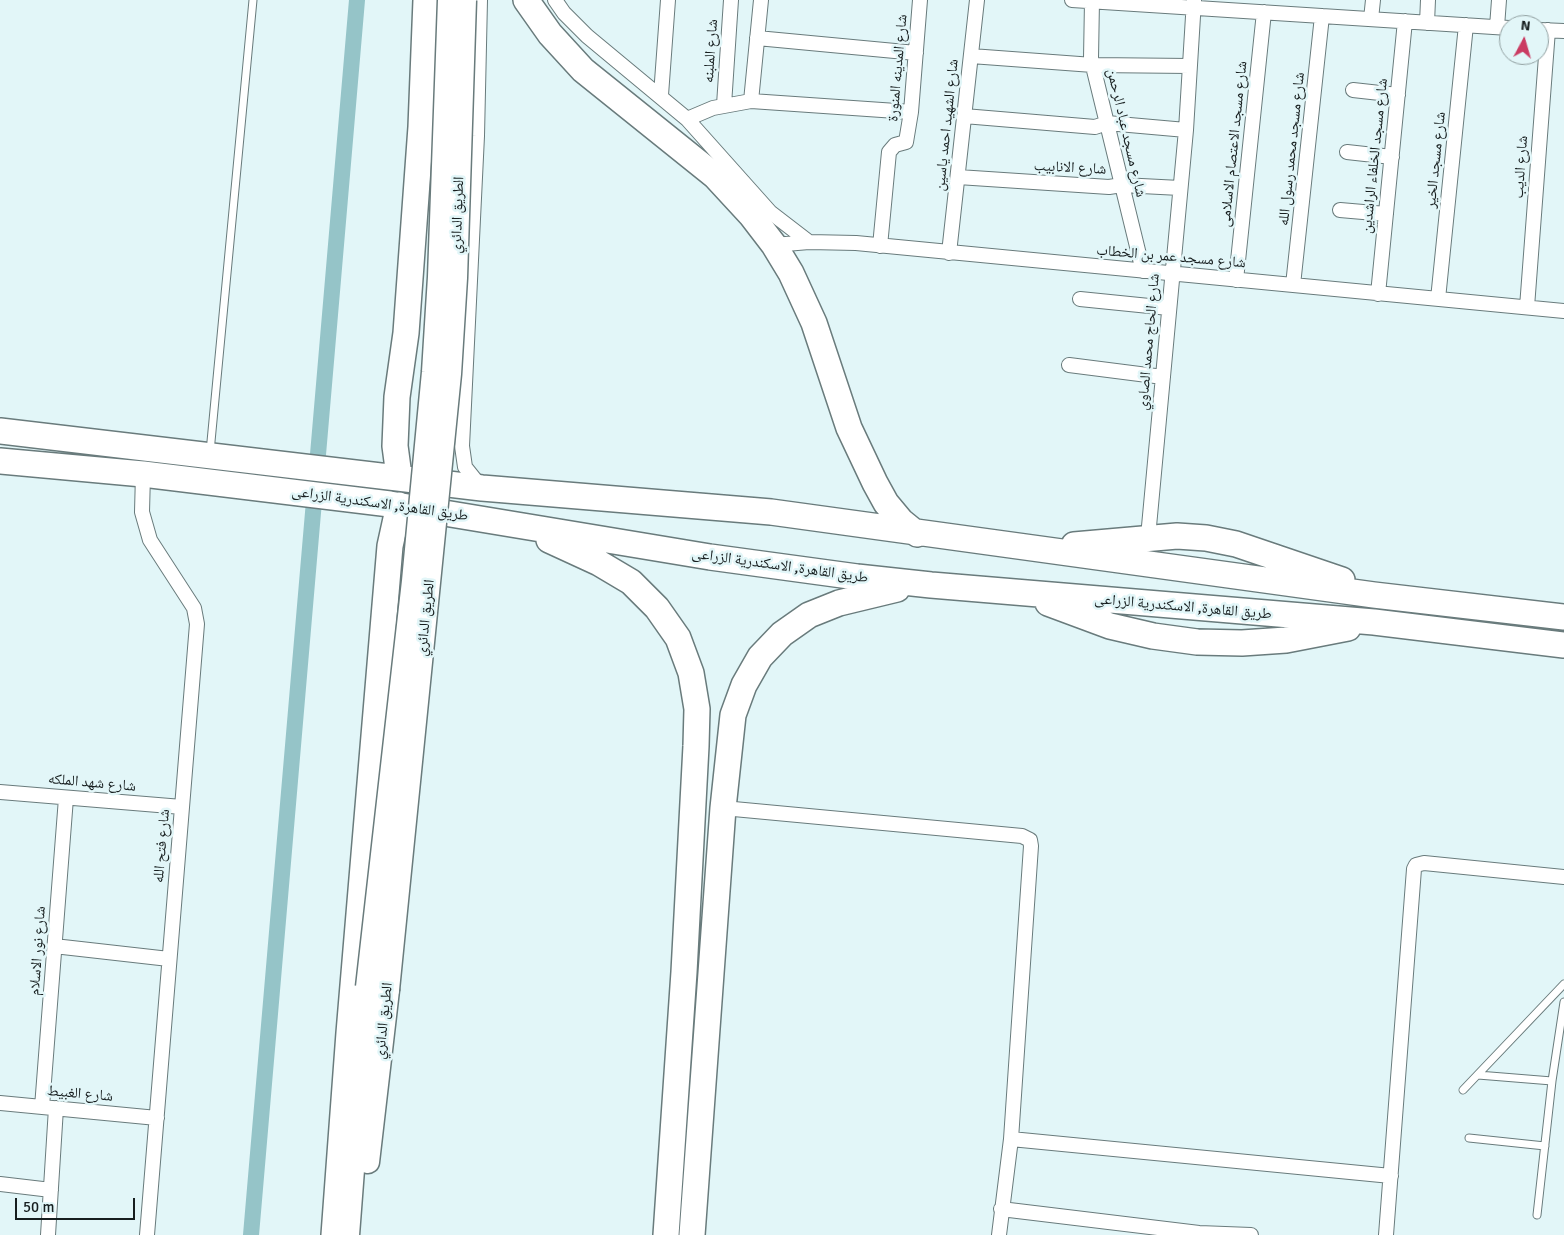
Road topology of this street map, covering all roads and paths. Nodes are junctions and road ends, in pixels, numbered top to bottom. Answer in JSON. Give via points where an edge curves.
{"nodes":[{"id":1,"x":253,"y":0,"type":"edge"},
{"id":2,"x":426,"y":0,"type":"edge"},
{"id":3,"x":449,"y":0,"type":"edge"},
{"id":4,"x":466,"y":0,"type":"edge"},
{"id":5,"x":480,"y":0,"type":"edge"},
{"id":6,"x":526,"y":0,"type":"edge"},
{"id":7,"x":555,"y":0,"type":"edge"},
{"id":8,"x":668,"y":0,"type":"edge"},
{"id":9,"x":731,"y":0,"type":"edge"},
{"id":10,"x":761,"y":0,"type":"edge"},
{"id":11,"x":920,"y":0,"type":"edge"},
{"id":12,"x":977,"y":0,"type":"edge"},
{"id":13,"x":1072,"y":0,"type":"edge"},
{"id":14,"x":1295,"y":0,"type":"edge"},
{"id":15,"x":1373,"y":0,"type":"edge"},
{"id":16,"x":1428,"y":0,"type":"edge"},
{"id":17,"x":1499,"y":0,"type":"edge"},
{"id":18,"x":1092,"y":1,"type":"junction"},
{"id":19,"x":1117,"y":1,"type":"edge"},
{"id":20,"x":1194,"y":4,"type":"edge"},
{"id":21,"x":1264,"y":12,"type":"junction"},
{"id":22,"x":1294,"y":14,"type":"junction"},
{"id":23,"x":1501,"y":15,"type":"edge"},
{"id":24,"x":1322,"y":16,"type":"junction"},
{"id":25,"x":1372,"y":19,"type":"junction"},
{"id":26,"x":1405,"y":21,"type":"junction"},
{"id":27,"x":1426,"y":23,"type":"junction"},
{"id":28,"x":1466,"y":25,"type":"junction"},
{"id":29,"x":1499,"y":27,"type":"edge"},
{"id":30,"x":1549,"y":30,"type":"edge"},
{"id":31,"x":1564,"y":31,"type":"edge"},
{"id":32,"x":757,"y":38,"type":"junction"},
{"id":33,"x":916,"y":53,"type":"junction"},
{"id":34,"x":971,"y":56,"type":"junction"},
{"id":35,"x":1093,"y":65,"type":"junction"},
{"id":36,"x":1542,"y":65,"type":"edge"},
{"id":37,"x":1190,"y":66,"type":"junction"},
{"id":38,"x":1353,"y":90,"type":"dead end"},
{"id":39,"x":661,"y":95,"type":"junction"},
{"id":40,"x":1398,"y":95,"type":"junction"},
{"id":41,"x":751,"y":101,"type":"junction"},
{"id":42,"x":724,"y":105,"type":"junction"},
{"id":43,"x":911,"y":112,"type":"junction"},
{"id":44,"x":964,"y":116,"type":"junction"},
{"id":45,"x":687,"y":119,"type":"junction"},
{"id":46,"x":1107,"y":123,"type":"junction"},
{"id":47,"x":1186,"y":130,"type":"junction"},
{"id":48,"x":1347,"y":152,"type":"dead end"},
{"id":49,"x":1392,"y":158,"type":"junction"},
{"id":50,"x":958,"y":177,"type":"junction"},
{"id":51,"x":1122,"y":185,"type":"junction"},
{"id":52,"x":1180,"y":188,"type":"junction"},
{"id":53,"x":1340,"y":210,"type":"dead end"},
{"id":54,"x":1386,"y":214,"type":"junction"},
{"id":55,"x":809,"y":242,"type":"junction"},
{"id":56,"x":774,"y":245,"type":"junction"},
{"id":57,"x":880,"y":246,"type":"junction"},
{"id":58,"x":949,"y":253,"type":"junction"},
{"id":59,"x":1143,"y":271,"type":"junction"},
{"id":60,"x":1172,"y":273,"type":"junction"},
{"id":61,"x":1236,"y":280,"type":"junction"},
{"id":62,"x":1293,"y":285,"type":"junction"},
{"id":63,"x":1378,"y":294,"type":"junction"},
{"id":64,"x":1080,"y":299,"type":"dead end"},
{"id":65,"x":1438,"y":299,"type":"junction"},
{"id":66,"x":1527,"y":307,"type":"junction"},
{"id":67,"x":1169,"y":308,"type":"junction"},
{"id":68,"x":1564,"y":311,"type":"edge"},
{"id":69,"x":1069,"y":365,"type":"dead end"},
{"id":70,"x":1162,"y":377,"type":"junction"},
{"id":71,"x":0,"y":431,"type":"edge"},
{"id":72,"x":213,"y":456,"type":"junction"},
{"id":73,"x":0,"y":461,"type":"edge"},
{"id":74,"x":143,"y":474,"type":"junction"},
{"id":75,"x":396,"y":476,"type":"junction"},
{"id":76,"x":482,"y":488,"type":"junction"},
{"id":77,"x":395,"y":504,"type":"junction"},
{"id":78,"x":505,"y":522,"type":"junction"},
{"id":79,"x":917,"y":534,"type":"junction"},
{"id":80,"x":1148,"y":537,"type":"junction"},
{"id":81,"x":1036,"y":550,"type":"junction"},
{"id":82,"x":931,"y":585,"type":"junction"},
{"id":83,"x":1027,"y":593,"type":"junction"},
{"id":84,"x":1374,"y":595,"type":"junction"},
{"id":85,"x":1564,"y":617,"type":"edge"},
{"id":86,"x":1374,"y":622,"type":"junction"},
{"id":87,"x":1564,"y":645,"type":"edge"},
{"id":88,"x":0,"y":792,"type":"edge"},
{"id":89,"x":66,"y":798,"type":"junction"},
{"id":90,"x":182,"y":807,"type":"junction"},
{"id":91,"x":723,"y":808,"type":"junction"},
{"id":92,"x":1564,"y":877,"type":"edge"},
{"id":93,"x":54,"y":946,"type":"junction"},
{"id":94,"x":169,"y":959,"type":"junction"},
{"id":95,"x":684,"y":972,"type":"junction"},
{"id":96,"x":712,"y":974,"type":"junction"},
{"id":97,"x":1564,"y":984,"type":"edge"},
{"id":98,"x":378,"y":988,"type":"junction"},
{"id":99,"x":1564,"y":1002,"type":"edge"},
{"id":100,"x":1478,"y":1075,"type":"junction"},
{"id":101,"x":1552,"y":1081,"type":"junction"},
{"id":102,"x":1463,"y":1090,"type":"dead end"},
{"id":103,"x":0,"y":1103,"type":"edge"},
{"id":104,"x":49,"y":1108,"type":"junction"},
{"id":105,"x":156,"y":1118,"type":"junction"},
{"id":106,"x":1469,"y":1138,"type":"dead end"},
{"id":107,"x":1010,"y":1139,"type":"junction"},
{"id":108,"x":1545,"y":1146,"type":"junction"},
{"id":109,"x":1391,"y":1176,"type":"junction"},
{"id":110,"x":0,"y":1184,"type":"edge"},
{"id":111,"x":51,"y":1190,"type":"junction"},
{"id":112,"x":1001,"y":1209,"type":"junction"},
{"id":113,"x":1537,"y":1215,"type":"dead end"},
{"id":114,"x":48,"y":1235,"type":"edge"},
{"id":115,"x":147,"y":1235,"type":"edge"},
{"id":116,"x":334,"y":1235,"type":"edge"},
{"id":117,"x":348,"y":1235,"type":"edge"},
{"id":118,"x":364,"y":1235,"type":"edge"},
{"id":119,"x":666,"y":1235,"type":"edge"},
{"id":120,"x":692,"y":1235,"type":"edge"},
{"id":121,"x":999,"y":1235,"type":"edge"},
{"id":122,"x":1251,"y":1235,"type":"edge"},
{"id":123,"x":1386,"y":1235,"type":"edge"}],
"edges":[{"from":1,"to":72,"type":"lane"},
{"from":2,"to":75,"type":"highway","via":[[406,333],[397,397]]},
{"from":3,"to":98,"type":"main road","name":"الطريق الدائري","bridge":true,"via":[[433,372]]},
{"from":4,"to":98,"type":"main road","name":"الطريق الدائري","bridge":true,"via":[[450,364]]},
{"from":5,"to":76,"type":"street","via":[[462,446],[465,467]]},
{"from":6,"to":56,"type":"highway","via":[[550,34],[583,70],[714,176],[751,214]]},
{"from":7,"to":39,"type":"street","via":[[587,36]]},
{"from":8,"to":39,"type":"street"},
{"from":9,"to":42,"type":"street","name":"شارع الملبنه"},
{"from":10,"to":32,"type":"street"},
{"from":11,"to":33,"type":"street","name":"شارع المدينه المنورة"},
{"from":12,"to":34,"type":"street","name":"شارع الشهيد احمد ياسين"},
{"from":13,"to":18,"type":"street"},
{"from":14,"to":22,"type":"street"},
{"from":15,"to":25,"type":"street"},
{"from":16,"to":27,"type":"street"},
{"from":17,"to":23,"type":"street"},
{"from":18,"to":19,"type":"street"},
{"from":18,"to":35,"type":"street","name":"شارع مسجد عباد الرحمن","via":[[1090,45]]},
{"from":19,"to":20,"type":"street"},
{"from":20,"to":21,"type":"street"},
{"from":20,"to":37,"type":"street","name":"شارع الحاج محمد الصاوي"},
{"from":21,"to":22,"type":"street"},
{"from":21,"to":61,"type":"street","name":"شارع مسجد الاعتصام الاسلامى"},
{"from":22,"to":24,"type":"street"},
{"from":24,"to":25,"type":"street"},
{"from":24,"to":62,"type":"street","name":"شارع مسجد محمد رسول الله"},
{"from":25,"to":26,"type":"street"},
{"from":26,"to":27,"type":"street"},
{"from":26,"to":40,"type":"street","name":"شارع مسجد الخلفاء الراشدين"},
{"from":27,"to":28,"type":"street"},
{"from":28,"to":29,"type":"street"},
{"from":28,"to":65,"type":"street","name":"شارع مسجد الخير"},
{"from":30,"to":31,"type":"street"},
{"from":32,"to":33,"type":"street"},
{"from":32,"to":41,"type":"street"},
{"from":33,"to":43,"type":"street","name":"شارع المدينه المنورة"},
{"from":34,"to":35,"type":"street"},
{"from":34,"to":44,"type":"street","name":"شارع الشهيد احمد ياسين"},
{"from":35,"to":37,"type":"street"},
{"from":35,"to":46,"type":"street","name":"شارع مسجد عباد الرحمن"},
{"from":36,"to":66,"type":"street","name":"شارع الديب"},
{"from":37,"to":47,"type":"street","name":"شارع الحاج محمد الصاوي"},
{"from":38,"to":40,"type":"street"},
{"from":39,"to":45,"type":"street"},
{"from":40,"to":49,"type":"street","name":"شارع مسجد الخلفاء الراشدين"},
{"from":41,"to":42,"type":"street"},
{"from":41,"to":43,"type":"street"},
{"from":42,"to":45,"type":"street"},
{"from":43,"to":57,"type":"street","name":"شارع المدينه المنورة","via":[[906,142],[895,145],[888,152]]},
{"from":44,"to":46,"type":"street","via":[[1095,127]]},
{"from":44,"to":50,"type":"street","name":"شارع الشهيد احمد ياسين"},
{"from":45,"to":55,"type":"street","via":[[770,212]]},
{"from":46,"to":47,"type":"street"},
{"from":46,"to":51,"type":"street","name":"شارع مسجد عباد الرحمن"},
{"from":47,"to":52,"type":"street","name":"شارع الحاج محمد الصاوي"},
{"from":48,"to":49,"type":"street"},
{"from":49,"to":54,"type":"street","name":"شارع مسجد الخلفاء الراشدين"},
{"from":50,"to":51,"type":"street","name":"شارع الانابيب","via":[[1109,187]]},
{"from":50,"to":58,"type":"street","name":"شارع الشهيد احمد ياسين"},
{"from":51,"to":52,"type":"street","name":"شارع الانابيب"},
{"from":51,"to":59,"type":"street","name":"شارع مسجد عباد الرحمن"},
{"from":52,"to":60,"type":"street","name":"شارع الحاج محمد الصاوي"},
{"from":53,"to":54,"type":"street"},
{"from":54,"to":63,"type":"street","name":"شارع مسجد الخلفاء الراشدين"},
{"from":55,"to":56,"type":"street","name":"شارع مسجد عمر بن الخطاب"},
{"from":55,"to":57,"type":"street","name":"شارع مسجد عمر بن الخطاب"},
{"from":56,"to":79,"type":"highway","via":[[814,323],[849,428],[875,483],[900,521]]},
{"from":57,"to":58,"type":"street","name":"شارع مسجد عمر بن الخطاب"},
{"from":58,"to":59,"type":"street","name":"شارع مسجد عمر بن الخطاب"},
{"from":59,"to":60,"type":"street","name":"شارع مسجد عمر بن الخطاب"},
{"from":60,"to":61,"type":"street","name":"شارع مسجد عمر بن الخطاب"},
{"from":60,"to":67,"type":"street","name":"شارع الحاج محمد الصاوي"},
{"from":61,"to":62,"type":"street","name":"شارع مسجد عمر بن الخطاب"},
{"from":62,"to":63,"type":"street","name":"شارع مسجد عمر بن الخطاب"},
{"from":63,"to":65,"type":"street","name":"شارع مسجد عمر بن الخطاب"},
{"from":64,"to":67,"type":"street"},
{"from":65,"to":66,"type":"street","name":"شارع مسجد عمر بن الخطاب"},
{"from":66,"to":68,"type":"street","name":"شارع مسجد عمر بن الخطاب"},
{"from":67,"to":70,"type":"street","name":"شارع الحاج محمد الصاوي"},
{"from":69,"to":70,"type":"street"},
{"from":70,"to":80,"type":"street","name":"شارع الحاج محمد الصاوي"},
{"from":71,"to":72,"type":"highway","name":"طريق القاهرة, الاسكندرية الزراعى"},
{"from":72,"to":75,"type":"highway","name":"طريق القاهرة, الاسكندرية الزراعى"},
{"from":73,"to":74,"type":"highway","name":"طريق القاهرة, الاسكندرية الزراعى"},
{"from":74,"to":77,"type":"highway","name":"طريق القاهرة, الاسكندرية الزراعى"},
{"from":74,"to":90,"type":"street","name":"شارع فتح الله","via":[[142,512],[150,540],[194,608],[197,624]]},
{"from":75,"to":76,"type":"highway","name":"طريق القاهرة, الاسكندرية الزراعى"},
{"from":76,"to":79,"type":"highway","name":"طريق القاهرة, الاسكندرية الزراعى","via":[[771,512]]},
{"from":77,"to":78,"type":"highway","name":"طريق القاهرة, الاسكندرية الزراعى"},
{"from":77,"to":116,"type":"highway"},
{"from":78,"to":82,"type":"highway","name":"طريق القاهرة, الاسكندرية الزراعى","via":[[710,557]]},
{"from":78,"to":95,"type":"highway","via":[[599,563],[631,582],[657,608],[678,638],[691,673],[697,709]]},
{"from":79,"to":81,"type":"highway","name":"طريق القاهرة, الاسكندرية الزراعى"},
{"from":80,"to":81,"type":"highway"},
{"from":80,"to":84,"type":"highway","via":[[1177,536],[1236,544],[1333,576]]},
{"from":81,"to":84,"type":"highway","name":"طريق القاهرة, الاسكندرية الزراعى"},
{"from":82,"to":83,"type":"highway","name":"طريق القاهرة, الاسكندرية الزراعى"},
{"from":82,"to":91,"type":"highway","via":[[869,594],[809,616],[782,634],[760,657],[744,685],[733,715]]},
{"from":83,"to":86,"type":"highway","name":"طريق القاهرة, الاسكندرية الزراعى"},
{"from":83,"to":86,"type":"highway","via":[[1068,612],[1110,626],[1197,642],[1286,640]]},
{"from":84,"to":85,"type":"highway","name":"طريق القاهرة, الاسكندرية الزراعى"},
{"from":86,"to":87,"type":"highway","name":"طريق القاهرة, الاسكندرية الزراعى"},
{"from":88,"to":89,"type":"street","name":"شارع شهد الملكه"},
{"from":89,"to":90,"type":"street","name":"شارع شهد الملكه"},
{"from":89,"to":93,"type":"street","name":"شارع نور الاسلام"},
{"from":90,"to":94,"type":"street","name":"شارع فتح الله"},
{"from":91,"to":96,"type":"highway"},
{"from":91,"to":107,"type":"street","via":[[1022,836],[1030,840]]},
{"from":92,"to":109,"type":"street","via":[[1424,863],[1416,865]]},
{"from":93,"to":94,"type":"street"},
{"from":93,"to":104,"type":"street","name":"شارع نور الاسلام"},
{"from":94,"to":105,"type":"street","name":"شارع فتح الله"},
{"from":95,"to":96,"type":"highway"},
{"from":95,"to":119,"type":"highway"},
{"from":96,"to":120,"type":"highway"},
{"from":97,"to":100,"type":"lane"},
{"from":98,"to":117,"type":"main road","name":"الطريق الدائري"},
{"from":98,"to":118,"type":"main road","name":"الطريق الدائري"},
{"from":99,"to":101,"type":"lane"},
{"from":100,"to":101,"type":"lane"},
{"from":100,"to":102,"type":"lane"},
{"from":101,"to":108,"type":"lane"},
{"from":103,"to":104,"type":"street","name":"شارع الغبيط"},
{"from":104,"to":105,"type":"street","name":"شارع الغبيط"},
{"from":104,"to":111,"type":"street","name":"شارع نور الاسلام"},
{"from":105,"to":115,"type":"street","name":"شارع فتح الله"},
{"from":106,"to":108,"type":"lane"},
{"from":107,"to":109,"type":"street"},
{"from":107,"to":112,"type":"street"},
{"from":108,"to":113,"type":"lane"},
{"from":109,"to":123,"type":"street"},
{"from":110,"to":111,"type":"street"},
{"from":111,"to":114,"type":"street","name":"شارع نور الاسلام"},
{"from":112,"to":121,"type":"street"},
{"from":112,"to":122,"type":"street","via":[[1199,1233]]}]}
